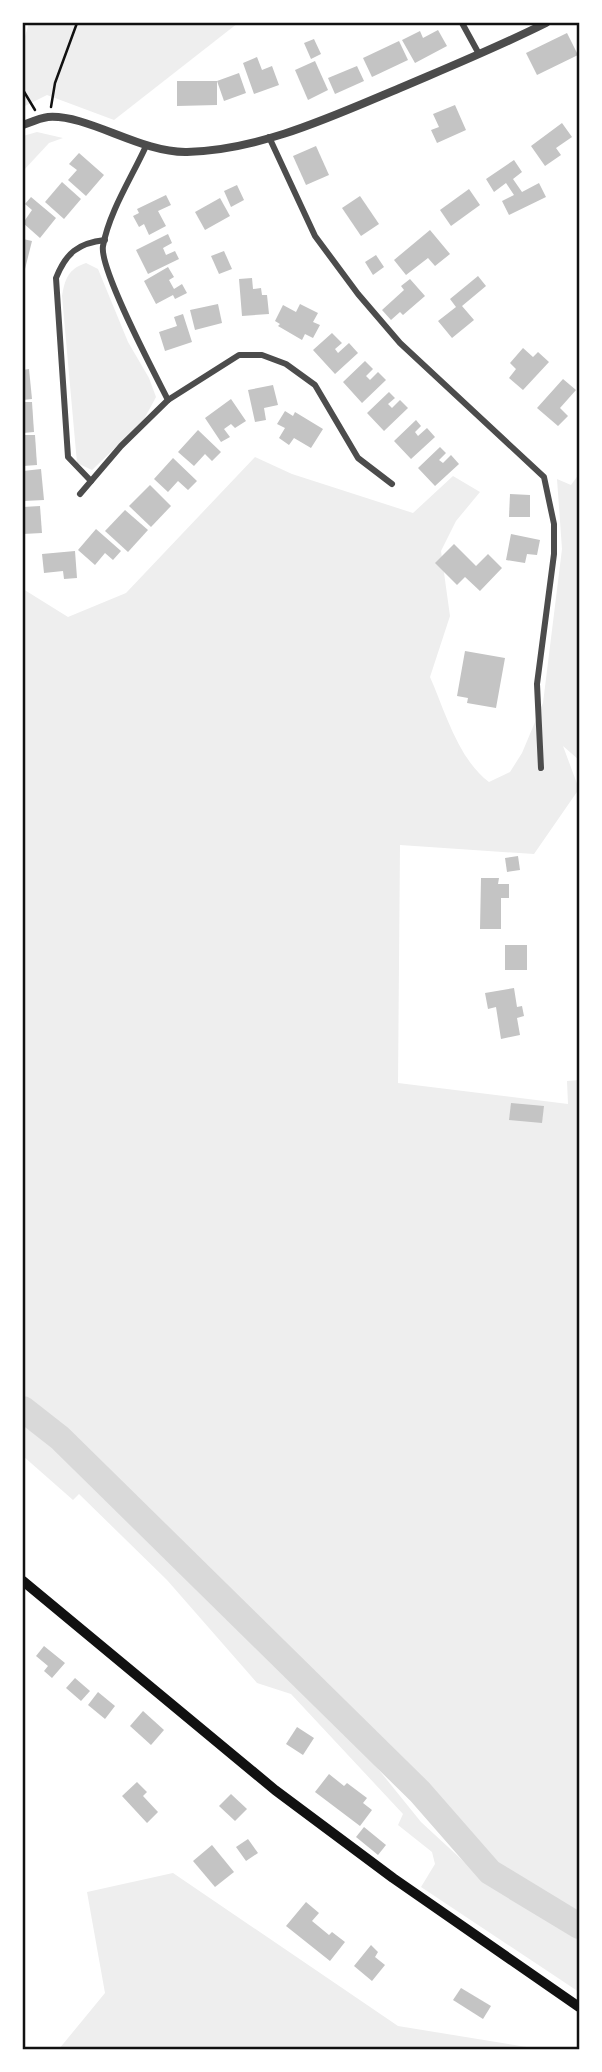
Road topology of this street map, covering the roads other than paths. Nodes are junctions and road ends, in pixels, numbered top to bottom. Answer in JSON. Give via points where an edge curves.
{"nodes":[{"id":1,"x":462,"y":23,"type":"edge"},
{"id":2,"x":546,"y":23,"type":"edge"},
{"id":3,"x":479,"y":54,"type":"junction"},
{"id":4,"x":23,"y":125,"type":"edge"},
{"id":5,"x":269,"y":137,"type":"junction"},
{"id":6,"x":146,"y":146,"type":"junction"},
{"id":7,"x":105,"y":240,"type":"junction"},
{"id":8,"x":168,"y":400,"type":"junction"},
{"id":9,"x":91,"y":481,"type":"junction"},
{"id":10,"x":392,"y":484,"type":"dead end"},
{"id":11,"x":80,"y":494,"type":"dead end"},
{"id":12,"x":541,"y":768,"type":"dead end"},
{"id":13,"x":23,"y":1581,"type":"edge"},
{"id":14,"x":579,"y":2007,"type":"edge"}],
"edges":[{"from":1,"to":3,"type":"street"},
{"from":2,"to":3,"type":"street"},
{"from":3,"to":5,"type":"street"},
{"from":4,"to":6,"type":"street","via":[[45,118],[68,120]]},
{"from":5,"to":6,"type":"street","via":[[187,152]]},
{"from":5,"to":12,"type":"street","via":[[315,236],[358,294],[428,370],[544,477],[554,544],[537,684]]},
{"from":6,"to":7,"type":"street"},
{"from":7,"to":8,"type":"street","via":[[102,249],[131,328]]},
{"from":7,"to":9,"type":"street","via":[[84,243],[64,258],[56,278],[68,457]]},
{"from":8,"to":9,"type":"street"},
{"from":8,"to":10,"type":"street","via":[[239,355],[262,355],[286,364],[315,385],[358,458]]},
{"from":9,"to":11,"type":"street"},
{"from":13,"to":14,"type":"main road","via":[[275,1790]]}]}
